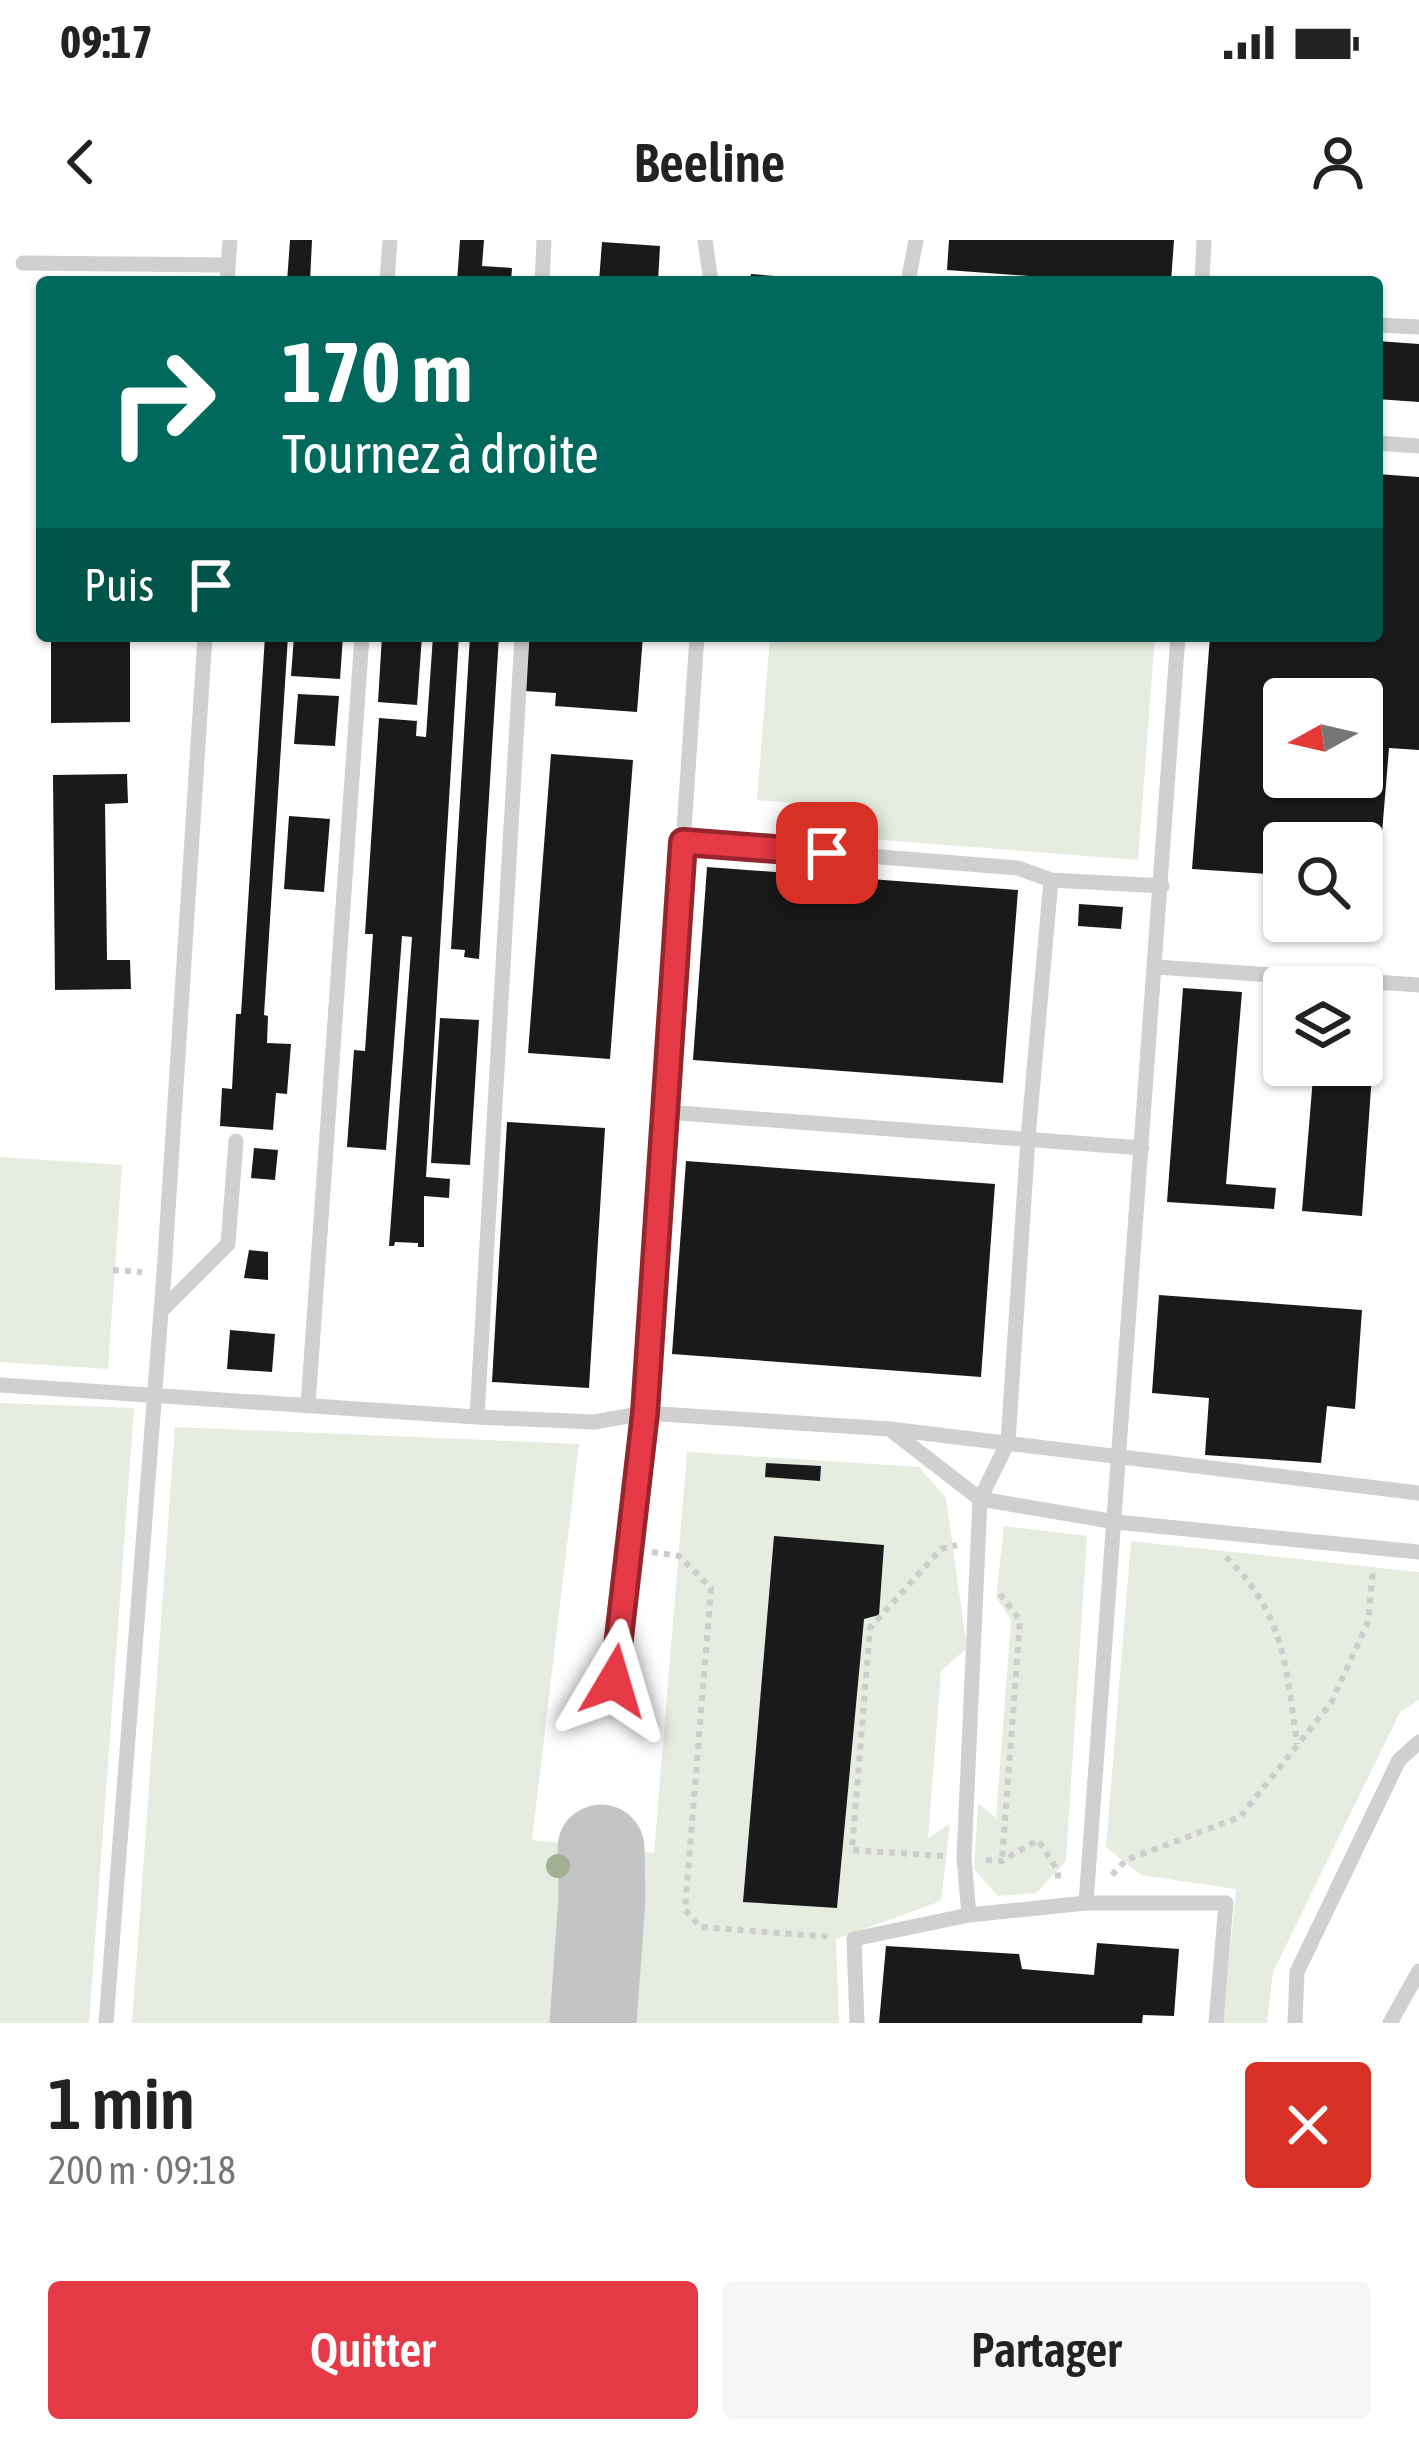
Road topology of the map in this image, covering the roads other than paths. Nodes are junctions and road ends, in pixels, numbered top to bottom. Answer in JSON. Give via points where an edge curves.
{"nodes":[{"id":1,"x":230,"y":240,"type":"edge"},
{"id":2,"x":390,"y":240,"type":"edge"},
{"id":3,"x":544,"y":240,"type":"edge"},
{"id":4,"x":705,"y":240,"type":"edge"},
{"id":5,"x":916,"y":240,"type":"edge"},
{"id":6,"x":1204,"y":240,"type":"edge"},
{"id":7,"x":23,"y":263,"type":"dead end"},
{"id":8,"x":228,"y":274,"type":"edge"},
{"id":9,"x":387,"y":276,"type":"edge"},
{"id":10,"x":542,"y":276,"type":"edge"},
{"id":11,"x":710,"y":276,"type":"edge"},
{"id":12,"x":909,"y":276,"type":"edge"},
{"id":13,"x":1202,"y":276,"type":"edge"},
{"id":14,"x":1383,"y":325,"type":"edge"},
{"id":15,"x":1419,"y":327,"type":"edge"},
{"id":16,"x":1383,"y":443,"type":"edge"},
{"id":17,"x":1419,"y":446,"type":"edge"},
{"id":18,"x":205,"y":642,"type":"edge"},
{"id":19,"x":362,"y":642,"type":"edge"},
{"id":20,"x":522,"y":642,"type":"edge"},
{"id":21,"x":697,"y":642,"type":"edge"},
{"id":22,"x":1178,"y":642,"type":"edge"},
{"id":23,"x":683,"y":842,"type":"junction"},
{"id":24,"x":1052,"y":880,"type":"junction"},
{"id":25,"x":1162,"y":886,"type":"junction"},
{"id":26,"x":1156,"y":967,"type":"junction"},
{"id":27,"x":1419,"y":986,"type":"edge"},
{"id":28,"x":665,"y":1112,"type":"junction"},
{"id":29,"x":1028,"y":1138,"type":"junction"},
{"id":30,"x":236,"y":1141,"type":"dead end"},
{"id":31,"x":1142,"y":1148,"type":"junction"},
{"id":32,"x":161,"y":1311,"type":"junction"},
{"id":33,"x":0,"y":1385,"type":"edge"},
{"id":34,"x":154,"y":1396,"type":"junction"},
{"id":35,"x":308,"y":1405,"type":"junction"},
{"id":36,"x":645,"y":1413,"type":"junction"},
{"id":37,"x":478,"y":1417,"type":"junction"},
{"id":38,"x":890,"y":1429,"type":"junction"},
{"id":39,"x":1008,"y":1442,"type":"junction"},
{"id":40,"x":1118,"y":1456,"type":"junction"},
{"id":41,"x":1419,"y":1493,"type":"edge"},
{"id":42,"x":980,"y":1499,"type":"junction"},
{"id":43,"x":1116,"y":1522,"type":"junction"},
{"id":44,"x":1419,"y":1552,"type":"edge"},
{"id":45,"x":614,"y":1681,"type":"dead end"},
{"id":46,"x":1419,"y":1742,"type":"edge"},
{"id":47,"x":1086,"y":1903,"type":"junction"},
{"id":48,"x":969,"y":1915,"type":"junction"},
{"id":49,"x":1419,"y":1971,"type":"edge"},
{"id":50,"x":106,"y":2023,"type":"edge"},
{"id":51,"x":857,"y":2023,"type":"edge"},
{"id":52,"x":1216,"y":2023,"type":"edge"},
{"id":53,"x":1295,"y":2023,"type":"edge"},
{"id":54,"x":1390,"y":2023,"type":"edge"}],
"edges":[{"from":1,"to":8,"type":"lane"},
{"from":2,"to":9,"type":"lane"},
{"from":3,"to":10,"type":"lane"},
{"from":4,"to":11,"type":"lane"},
{"from":5,"to":12,"type":"lane"},
{"from":6,"to":13,"type":"lane"},
{"from":7,"to":8,"type":"lane"},
{"from":14,"to":15,"type":"lane"},
{"from":16,"to":17,"type":"lane"},
{"from":18,"to":32,"type":"lane"},
{"from":19,"to":35,"type":"lane"},
{"from":20,"to":37,"type":"lane"},
{"from":21,"to":23,"type":"lane"},
{"from":22,"to":25,"type":"lane"},
{"from":23,"to":24,"type":"lane","via":[[1018,868]]},
{"from":23,"to":28,"type":"lane"},
{"from":24,"to":25,"type":"lane"},
{"from":24,"to":29,"type":"lane"},
{"from":25,"to":26,"type":"lane"},
{"from":26,"to":27,"type":"lane"},
{"from":26,"to":31,"type":"lane"},
{"from":28,"to":29,"type":"lane"},
{"from":28,"to":36,"type":"lane"},
{"from":29,"to":31,"type":"lane"},
{"from":29,"to":39,"type":"lane"},
{"from":30,"to":32,"type":"lane","via":[[228,1244]]},
{"from":31,"to":40,"type":"lane"},
{"from":32,"to":34,"type":"lane"},
{"from":33,"to":34,"type":"lane"},
{"from":34,"to":35,"type":"lane"},
{"from":34,"to":50,"type":"lane"},
{"from":35,"to":37,"type":"lane"},
{"from":36,"to":37,"type":"lane","via":[[594,1423]]},
{"from":36,"to":38,"type":"lane"},
{"from":36,"to":45,"type":"lane"},
{"from":38,"to":39,"type":"lane"},
{"from":38,"to":42,"type":"lane"},
{"from":39,"to":40,"type":"lane"},
{"from":39,"to":42,"type":"lane"},
{"from":40,"to":41,"type":"lane"},
{"from":40,"to":43,"type":"lane"},
{"from":42,"to":43,"type":"lane"},
{"from":42,"to":48,"type":"lane","via":[[964,1858]]},
{"from":43,"to":44,"type":"lane"},
{"from":43,"to":47,"type":"lane"},
{"from":46,"to":53,"type":"lane","via":[[1399,1760],[1297,1972]]},
{"from":47,"to":48,"type":"lane"},
{"from":47,"to":52,"type":"lane","via":[[1226,1903]]},
{"from":48,"to":51,"type":"lane","via":[[854,1939]]},
{"from":49,"to":54,"type":"lane"}]}
